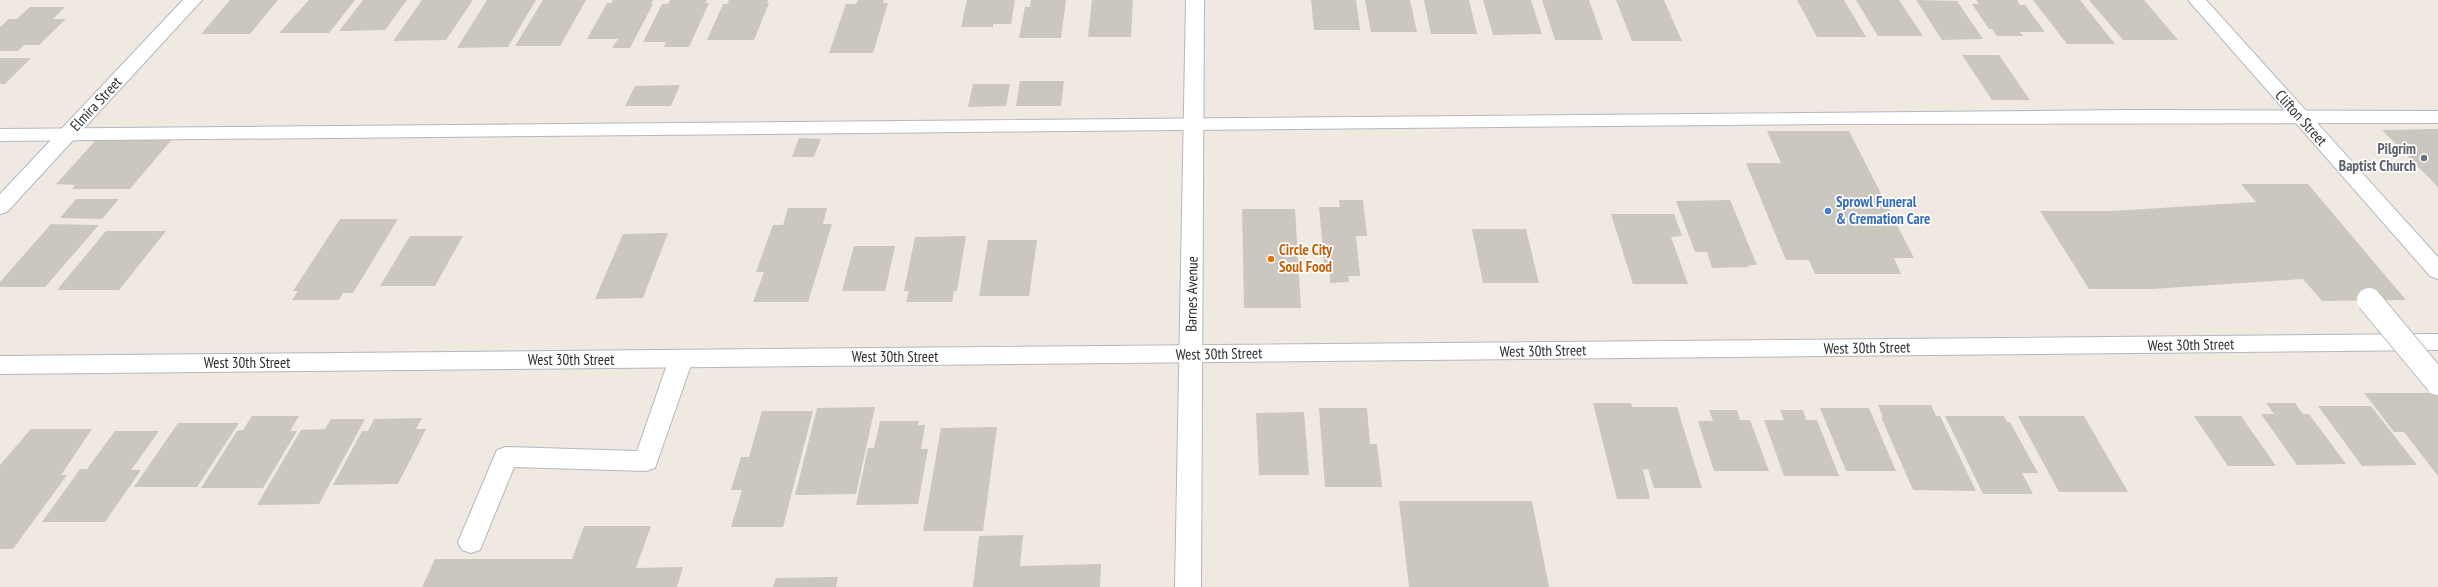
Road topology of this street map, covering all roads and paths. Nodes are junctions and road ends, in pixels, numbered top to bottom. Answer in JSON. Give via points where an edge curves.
{"nodes":[{"id":1,"x":192,"y":0,"type":"edge"},
{"id":2,"x":1195,"y":0,"type":"edge"},
{"id":3,"x":2197,"y":0,"type":"edge"},
{"id":4,"x":2301,"y":117,"type":"junction"},
{"id":5,"x":2438,"y":117,"type":"edge"},
{"id":6,"x":1194,"y":124,"type":"junction"},
{"id":7,"x":0,"y":135,"type":"edge"},
{"id":8,"x":68,"y":135,"type":"junction"},
{"id":9,"x":0,"y":207,"type":"edge"},
{"id":10,"x":2438,"y":271,"type":"edge"},
{"id":11,"x":2369,"y":300,"type":"dead end"},
{"id":12,"x":2438,"y":342,"type":"edge"},
{"id":13,"x":1191,"y":354,"type":"junction"},
{"id":14,"x":682,"y":359,"type":"junction"},
{"id":15,"x":0,"y":365,"type":"edge"},
{"id":16,"x":2438,"y":383,"type":"edge"},
{"id":17,"x":471,"y":542,"type":"dead end"},
{"id":18,"x":1188,"y":587,"type":"edge"}],
"edges":[{"from":1,"to":8,"type":"main road","name":"Elmira Street"},
{"from":2,"to":6,"type":"main road","name":"Barnes Avenue"},
{"from":3,"to":4,"type":"main road","name":"Clifton Street"},
{"from":4,"to":5,"type":"main road"},
{"from":4,"to":6,"type":"main road"},
{"from":4,"to":10,"type":"main road","name":"Clifton Street"},
{"from":6,"to":8,"type":"main road"},
{"from":6,"to":13,"type":"main road","name":"Barnes Avenue"},
{"from":7,"to":8,"type":"main road"},
{"from":8,"to":9,"type":"main road","name":"Elmira Street"},
{"from":11,"to":16,"type":"main road","bridge":true},
{"from":12,"to":13,"type":"main road","name":"West 30th Street"},
{"from":13,"to":14,"type":"main road","name":"West 30th Street"},
{"from":13,"to":18,"type":"main road","name":"Barnes Avenue"},
{"from":14,"to":15,"type":"main road","name":"West 30th Street"},
{"from":14,"to":17,"type":"main road","via":[[646,461],[506,457]]}]}
